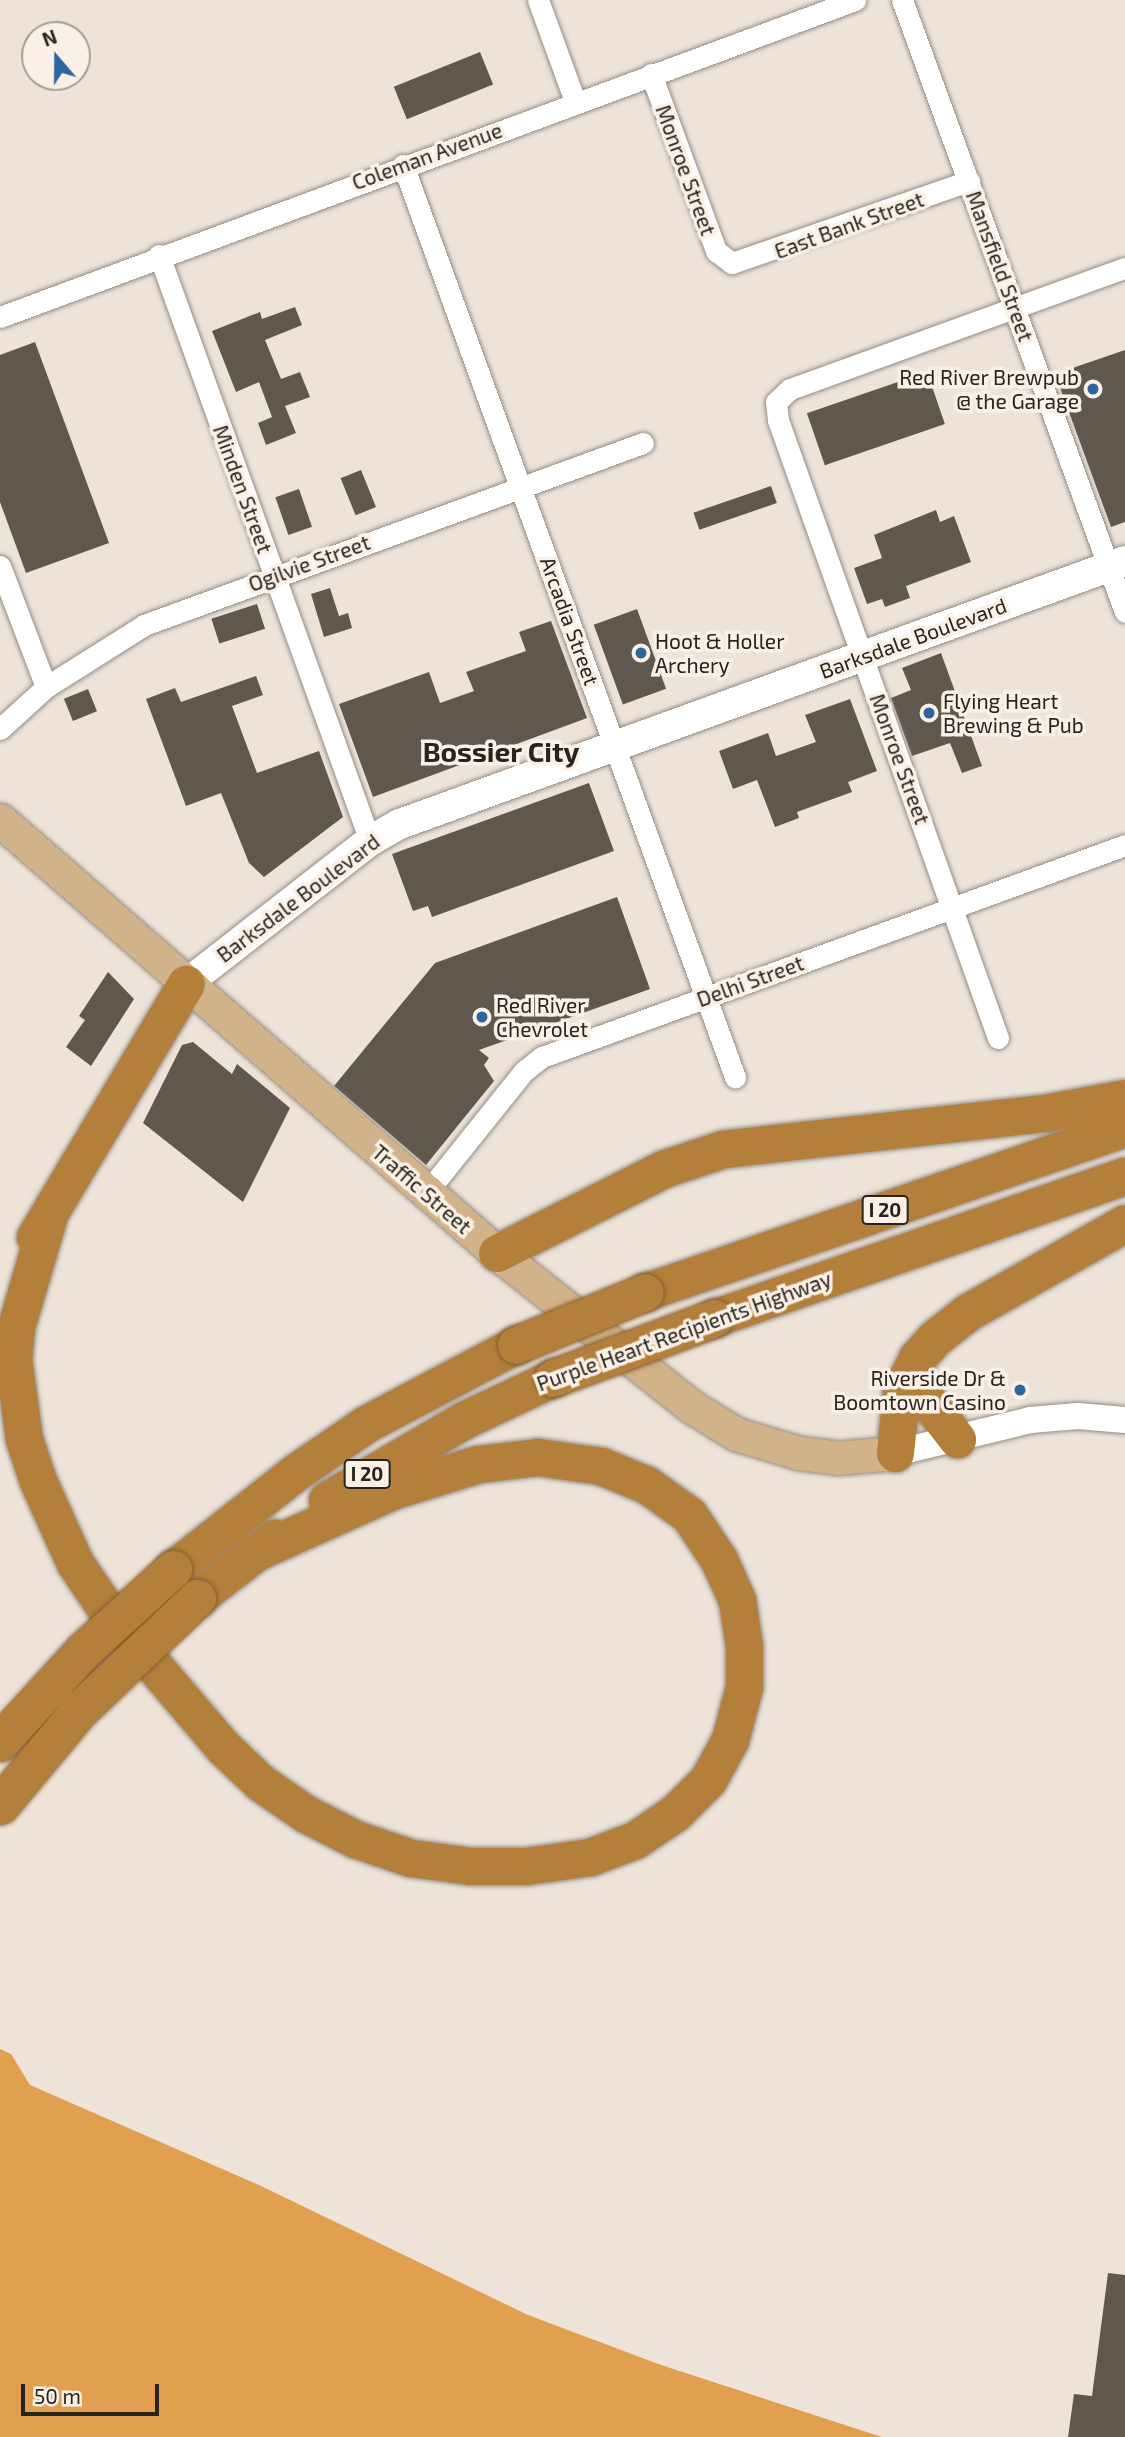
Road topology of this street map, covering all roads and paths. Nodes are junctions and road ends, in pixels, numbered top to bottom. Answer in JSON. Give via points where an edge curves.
{"nodes":[{"id":1,"x":538,"y":0,"type":"edge"},
{"id":2,"x":855,"y":0,"type":"edge"},
{"id":3,"x":902,"y":0,"type":"edge"},
{"id":4,"x":651,"y":74,"type":"junction"},
{"id":5,"x":575,"y":101,"type":"junction"},
{"id":6,"x":403,"y":165,"type":"junction"},
{"id":7,"x":968,"y":181,"type":"junction"},
{"id":8,"x":159,"y":255,"type":"junction"},
{"id":9,"x":728,"y":262,"type":"joint"},
{"id":10,"x":1125,"y":268,"type":"edge"},
{"id":11,"x":1016,"y":308,"type":"junction"},
{"id":12,"x":0,"y":317,"type":"edge"},
{"id":13,"x":643,"y":443,"type":"dead end"},
{"id":14,"x":521,"y":487,"type":"junction"},
{"id":15,"x":1117,"y":564,"type":"edge"},
{"id":16,"x":0,"y":566,"type":"edge"},
{"id":17,"x":274,"y":576,"type":"junction"},
{"id":18,"x":1125,"y":612,"type":"edge"},
{"id":19,"x":862,"y":656,"type":"junction"},
{"id":20,"x":46,"y":687,"type":"junction"},
{"id":21,"x":0,"y":729,"type":"edge"},
{"id":22,"x":616,"y":746,"type":"junction"},
{"id":23,"x":0,"y":820,"type":"edge"},
{"id":24,"x":370,"y":841,"type":"junction"},
{"id":25,"x":1125,"y":845,"type":"edge"},
{"id":26,"x":953,"y":908,"type":"junction"},
{"id":27,"x":186,"y":984,"type":"junction"},
{"id":28,"x":706,"y":996,"type":"junction"},
{"id":29,"x":998,"y":1038,"type":"dead end"},
{"id":30,"x":735,"y":1077,"type":"dead end"},
{"id":31,"x":1125,"y":1098,"type":"edge"},
{"id":32,"x":1125,"y":1128,"type":"edge"},
{"id":33,"x":1125,"y":1176,"type":"edge"},
{"id":34,"x":427,"y":1192,"type":"junction"},
{"id":35,"x":48,"y":1218,"type":"junction"},
{"id":36,"x":1125,"y":1223,"type":"edge"},
{"id":37,"x":497,"y":1253,"type":"junction"},
{"id":38,"x":0,"y":1303,"type":"edge"},
{"id":39,"x":908,"y":1376,"type":"junction"},
{"id":40,"x":1125,"y":1420,"type":"edge"},
{"id":41,"x":957,"y":1439,"type":"junction"},
{"id":42,"x":895,"y":1454,"type":"junction"},
{"id":43,"x":254,"y":1553,"type":"junction"},
{"id":44,"x":0,"y":1742,"type":"edge"},
{"id":45,"x":0,"y":1805,"type":"edge"}],
"edges":[{"from":1,"to":5,"type":"street"},
{"from":2,"to":4,"type":"street","name":"Coleman Avenue"},
{"from":3,"to":7,"type":"street","name":"Mansfield Street"},
{"from":4,"to":5,"type":"street","name":"Coleman Avenue"},
{"from":4,"to":9,"type":"street","name":"Monroe Street","via":[[716,251]]},
{"from":5,"to":6,"type":"street","name":"Coleman Avenue"},
{"from":6,"to":8,"type":"street","name":"Coleman Avenue"},
{"from":6,"to":14,"type":"street","name":"Arcadia Street"},
{"from":7,"to":9,"type":"street","name":"East Bank Street","via":[[751,260]]},
{"from":7,"to":11,"type":"street","name":"Mansfield Street"},
{"from":8,"to":12,"type":"street","name":"Coleman Avenue"},
{"from":8,"to":17,"type":"street","name":"Minden Street"},
{"from":10,"to":11,"type":"street"},
{"from":11,"to":15,"type":"street","name":"Mansfield Street"},
{"from":11,"to":19,"type":"street","name":"Monroe Street","via":[[790,389],[776,402],[778,420]]},
{"from":13,"to":14,"type":"street","name":"Ogilvie Street"},
{"from":14,"to":17,"type":"street","name":"Ogilvie Street"},
{"from":14,"to":22,"type":"street","name":"Arcadia Street"},
{"from":15,"to":18,"type":"street","name":"Mansfield Street"},
{"from":15,"to":19,"type":"main road","name":"Barksdale Boulevard"},
{"from":16,"to":20,"type":"street"},
{"from":17,"to":20,"type":"street","name":"Ogilvie Street","via":[[144,625]]},
{"from":17,"to":24,"type":"street","name":"Minden Street"},
{"from":19,"to":22,"type":"main road","name":"Barksdale Boulevard"},
{"from":19,"to":26,"type":"street","name":"Monroe Street"},
{"from":20,"to":21,"type":"street","name":"Ogilvie Street"},
{"from":22,"to":24,"type":"main road","name":"Barksdale Boulevard","via":[[401,824]]},
{"from":22,"to":28,"type":"street","name":"Arcadia Street"},
{"from":23,"to":27,"type":"main road","name":"Traffic Street"},
{"from":24,"to":27,"type":"main road","name":"Barksdale Boulevard"},
{"from":25,"to":26,"type":"street","name":"Delhi Street"},
{"from":26,"to":28,"type":"street","name":"Delhi Street"},
{"from":26,"to":29,"type":"street","name":"Monroe Street"},
{"from":27,"to":34,"type":"main road","name":"Traffic Street"},
{"from":27,"to":35,"type":"highway"},
{"from":28,"to":30,"type":"street","name":"Arcadia Street"},
{"from":28,"to":34,"type":"street","name":"Delhi Street","via":[[532,1063]]},
{"from":31,"to":37,"type":"highway","via":[[1045,1113],[723,1149],[663,1170]]},
{"from":32,"to":44,"type":"highway","number":"I 20","bridge":true,"via":[[645,1292],[516,1345],[366,1424],[296,1472],[173,1569],[83,1651]]},
{"from":33,"to":43,"type":"highway","name":"Purple Heart Recipients Highway","number":"I 20","bridge":true,"via":[[553,1378],[378,1468]]},
{"from":34,"to":37,"type":"main road","name":"Traffic Street"},
{"from":35,"to":38,"type":"highway","via":[[23,1255]]},
{"from":35,"to":43,"type":"highway","via":[[16,1326],[13,1359],[22,1428],[38,1481],[75,1563],[108,1612],[223,1747],[261,1783],[306,1814],[355,1839],[411,1858],[470,1866],[526,1866],[590,1857],[635,1840],[675,1813],[708,1780],[730,1740],[744,1687],[744,1646],[737,1600],[723,1570],[689,1515],[647,1485],[601,1466],[538,1457],[433,1476]]},
{"from":36,"to":39,"type":"highway","via":[[956,1321],[927,1347]]},
{"from":37,"to":42,"type":"main road","name":"Traffic Street","via":[[692,1407],[736,1434],[823,1457]]},
{"from":39,"to":41,"type":"highway"},
{"from":39,"to":42,"type":"highway","via":[[895,1417]]},
{"from":40,"to":41,"type":"street","via":[[1038,1419]]},
{"from":41,"to":42,"type":"street"},
{"from":43,"to":45,"type":"highway","name":"Purple Heart Recipients Highway","number":"I 20","bridge":true,"via":[[197,1598],[79,1710]]}]}
